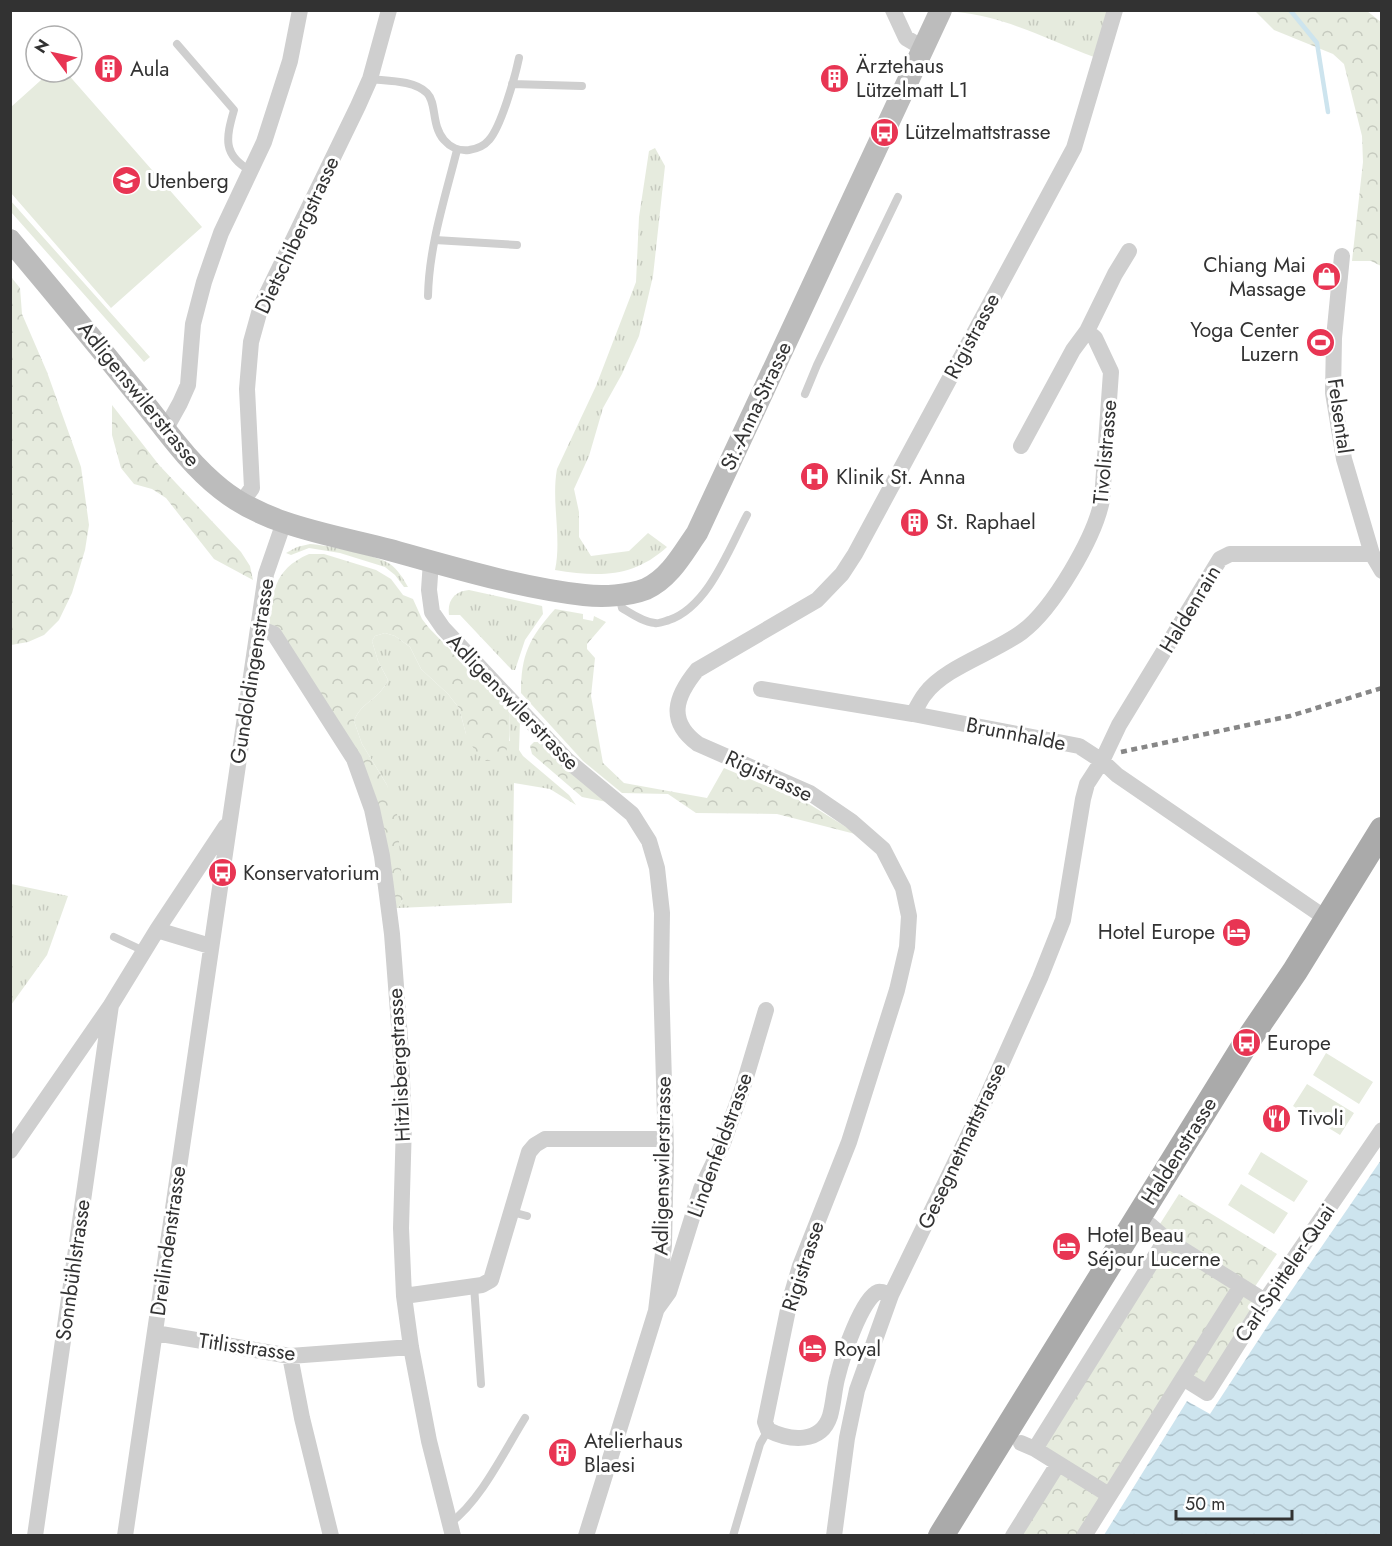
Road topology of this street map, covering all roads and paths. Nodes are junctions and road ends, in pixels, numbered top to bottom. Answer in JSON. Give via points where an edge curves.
{"nodes":[{"id":1,"x":300,"y":10,"type":"edge"},
{"id":2,"x":389,"y":10,"type":"edge"},
{"id":3,"x":893,"y":10,"type":"edge"},
{"id":4,"x":941,"y":10,"type":"edge"},
{"id":5,"x":1115,"y":10,"type":"edge"},
{"id":6,"x":177,"y":44,"type":"dead end"},
{"id":7,"x":922,"y":48,"type":"junction"},
{"id":8,"x":519,"y":58,"type":"dead end"},
{"id":9,"x":370,"y":79,"type":"junction"},
{"id":10,"x":512,"y":84,"type":"junction"},
{"id":11,"x":582,"y":86,"type":"dead end"},
{"id":12,"x":457,"y":150,"type":"junction"},
{"id":13,"x":251,"y":171,"type":"junction"},
{"id":14,"x":898,"y":197,"type":"dead end"},
{"id":15,"x":10,"y":240,"type":"edge"},
{"id":16,"x":435,"y":240,"type":"junction"},
{"id":17,"x":517,"y":245,"type":"dead end"},
{"id":18,"x":1129,"y":251,"type":"dead end"},
{"id":19,"x":1342,"y":255,"type":"dead end"},
{"id":20,"x":429,"y":296,"type":"dead end"},
{"id":21,"x":1088,"y":332,"type":"junction"},
{"id":22,"x":806,"y":394,"type":"dead end"},
{"id":23,"x":165,"y":430,"type":"junction"},
{"id":24,"x":1021,"y":446,"type":"dead end"},
{"id":25,"x":242,"y":502,"type":"junction"},
{"id":26,"x":747,"y":515,"type":"dead end"},
{"id":27,"x":284,"y":522,"type":"junction"},
{"id":28,"x":1372,"y":554,"type":"junction"},
{"id":29,"x":431,"y":561,"type":"junction"},
{"id":30,"x":1382,"y":571,"type":"edge"},
{"id":31,"x":619,"y":595,"type":"junction"},
{"id":32,"x":258,"y":628,"type":"junction"},
{"id":33,"x":761,"y":688,"type":"dead end"},
{"id":34,"x":913,"y":714,"type":"junction"},
{"id":35,"x":1102,"y":761,"type":"junction"},
{"id":36,"x":228,"y":823,"type":"junction"},
{"id":37,"x":1382,"y":830,"type":"edge"},
{"id":38,"x":1327,"y":919,"type":"junction"},
{"id":39,"x":157,"y":930,"type":"junction"},
{"id":40,"x":114,"y":937,"type":"dead end"},
{"id":41,"x":210,"y":946,"type":"junction"},
{"id":42,"x":144,"y":951,"type":"junction"},
{"id":43,"x":111,"y":1005,"type":"junction"},
{"id":44,"x":766,"y":1010,"type":"dead end"},
{"id":45,"x":1382,"y":1130,"type":"edge"},
{"id":46,"x":665,"y":1139,"type":"junction"},
{"id":47,"x":10,"y":1151,"type":"edge"},
{"id":48,"x":1150,"y":1225,"type":"dead end"},
{"id":49,"x":1166,"y":1239,"type":"junction"},
{"id":50,"x":474,"y":1286,"type":"junction"},
{"id":51,"x":1241,"y":1286,"type":"junction"},
{"id":52,"x":891,"y":1295,"type":"junction"},
{"id":53,"x":404,"y":1296,"type":"junction"},
{"id":54,"x":1265,"y":1301,"type":"junction"},
{"id":55,"x":656,"y":1311,"type":"junction"},
{"id":56,"x":155,"y":1333,"type":"junction"},
{"id":57,"x":411,"y":1347,"type":"junction"},
{"id":58,"x":290,"y":1356,"type":"junction"},
{"id":59,"x":1183,"y":1378,"type":"junction"},
{"id":60,"x":481,"y":1384,"type":"dead end"},
{"id":61,"x":525,"y":1418,"type":"dead end"},
{"id":62,"x":768,"y":1430,"type":"junction"},
{"id":63,"x":1058,"y":1464,"type":"junction"},
{"id":64,"x":1109,"y":1495,"type":"junction"},
{"id":65,"x":451,"y":1529,"type":"edge"},
{"id":66,"x":34,"y":1536,"type":"edge"},
{"id":67,"x":125,"y":1536,"type":"edge"},
{"id":68,"x":331,"y":1536,"type":"edge"},
{"id":69,"x":586,"y":1536,"type":"edge"},
{"id":70,"x":733,"y":1536,"type":"edge"},
{"id":71,"x":834,"y":1536,"type":"edge"},
{"id":72,"x":941,"y":1536,"type":"edge"},
{"id":73,"x":1013,"y":1536,"type":"edge"},
{"id":74,"x":1084,"y":1536,"type":"edge"}],
"edges":[{"from":1,"to":13,"type":"street","via":[[290,61]]},
{"from":2,"to":9,"type":"street","name":"Dietschibergstrasse"},
{"from":3,"to":7,"type":"street","via":[[906,38]]},
{"from":4,"to":7,"type":"main road","name":"St.-Anna-Strasse"},
{"from":5,"to":62,"type":"street","name":"Rigistrasse","via":[[1074,148],[842,574],[818,600],[697,670],[679,698],[677,718],[686,735],[698,744],[810,793],[851,820],[883,849],[903,888],[909,916],[897,990],[849,1142],[790,1300],[765,1422]]},
{"from":6,"to":13,"type":"lane","via":[[234,110],[229,148],[232,157]]},
{"from":7,"to":31,"type":"main road","name":"St.-Anna-Strasse","via":[[697,533],[660,580],[646,589]]},
{"from":8,"to":10,"type":"lane"},
{"from":9,"to":12,"type":"lane","via":[[407,84],[428,93],[437,130]]},
{"from":9,"to":25,"type":"street","name":"Dietschibergstrasse","via":[[261,306],[251,342],[247,389],[252,488]]},
{"from":10,"to":11,"type":"lane"},
{"from":10,"to":12,"type":"lane","via":[[496,129],[487,142],[474,149]]},
{"from":12,"to":16,"type":"lane"},
{"from":13,"to":23,"type":"street","via":[[221,233],[204,282],[193,324],[188,385]]},
{"from":14,"to":22,"type":"lane"},
{"from":15,"to":23,"type":"main road","name":"Adligenswilerstrasse"},
{"from":16,"to":17,"type":"lane"},
{"from":16,"to":20,"type":"lane"},
{"from":18,"to":21,"type":"street"},
{"from":19,"to":28,"type":"street","name":"Felsental","via":[[1333,393],[1344,459]]},
{"from":21,"to":24,"type":"street","via":[[1073,350]]},
{"from":21,"to":34,"type":"street","name":"Tivolistrasse","via":[[1095,338],[1111,372],[1102,500],[1094,525],[1064,581],[1034,621],[1021,633],[940,680],[925,693]]},
{"from":23,"to":25,"type":"main road","name":"Adligenswilerstrasse","via":[[191,462]]},
{"from":25,"to":27,"type":"main road","name":"Adligenswilerstrasse"},
{"from":26,"to":31,"type":"lane","via":[[717,574],[696,602],[677,617],[657,624],[639,619],[622,608]]},
{"from":27,"to":29,"type":"main road","name":"Adligenswilerstrasse"},
{"from":27,"to":32,"type":"street","name":"Gundoldingenstrasse","via":[[266,574]]},
{"from":28,"to":30,"type":"street","name":"Felsental"},
{"from":28,"to":35,"type":"street","name":"Haldenrain","via":[[1230,554],[1220,559],[1119,725]]},
{"from":29,"to":31,"type":"main road","name":"St.-Anna-Strasse","via":[[584,595]]},
{"from":29,"to":46,"type":"street","name":"Adligenswilerstrasse","via":[[432,612],[443,628],[567,760],[632,814],[649,841],[657,868],[662,913]]},
{"from":32,"to":36,"type":"street","name":"Gundoldingenstrasse"},
{"from":32,"to":53,"type":"street","name":"Hitzlisbergstrasse","via":[[274,634],[354,759],[372,810],[392,934],[400,1038]]},
{"from":33,"to":34,"type":"street","name":"Brunnhalde"},
{"from":34,"to":35,"type":"street","name":"Brunnhalde","via":[[1078,746]]},
{"from":35,"to":38,"type":"street","name":"Brunnhalde"},
{"from":35,"to":52,"type":"street","name":"Gesegnetmattstrasse","via":[[1087,784],[1062,920],[1040,978]]},
{"from":36,"to":39,"type":"street"},
{"from":36,"to":41,"type":"street","name":"Dreilindenstrasse"},
{"from":37,"to":38,"type":"main road","name":"Haldenstrasse"},
{"from":38,"to":72,"type":"main road","name":"Haldenstrasse"},
{"from":39,"to":41,"type":"street"},
{"from":39,"to":42,"type":"street"},
{"from":40,"to":42,"type":"lane"},
{"from":41,"to":56,"type":"street","name":"Dreilindenstrasse"},
{"from":42,"to":43,"type":"street"},
{"from":43,"to":47,"type":"street"},
{"from":43,"to":66,"type":"street","name":"Sonnbühlstrasse"},
{"from":44,"to":55,"type":"street","name":"Lindenfeldstrasse","via":[[743,1087],[701,1189],[669,1292]]},
{"from":45,"to":54,"type":"street","name":"Carl-Spitteler-Quai"},
{"from":46,"to":50,"type":"street","via":[[545,1139],[535,1145],[529,1152],[519,1214],[491,1280]]},
{"from":46,"to":55,"type":"street","name":"Adligenswilerstrasse","via":[[664,1245]]},
{"from":48,"to":49,"type":"street"},
{"from":49,"to":51,"type":"street"},
{"from":49,"to":63,"type":"street","via":[[1028,1446]]},
{"from":50,"to":53,"type":"street"},
{"from":50,"to":60,"type":"lane"},
{"from":51,"to":54,"type":"street"},
{"from":51,"to":59,"type":"street","name":"Carl-Spitteler-Quai"},
{"from":52,"to":62,"type":"street","via":[[877,1293],[866,1303],[838,1376],[826,1425],[815,1436],[801,1439]]},
{"from":52,"to":71,"type":"street","name":"Gesegnetmattstrasse","via":[[857,1390]]},
{"from":53,"to":57,"type":"street","name":"Hitzlisbergstrasse"},
{"from":54,"to":59,"type":"street","name":"Carl-Spitteler-Quai","via":[[1207,1393]]},
{"from":55,"to":69,"type":"street","name":"Adligenswilerstrasse"},
{"from":56,"to":58,"type":"street","name":"Titlisstrasse"},
{"from":56,"to":67,"type":"street","name":"Dreilindenstrasse"},
{"from":57,"to":58,"type":"street","name":"Titlisstrasse"},
{"from":57,"to":65,"type":"street","name":"Hitzlisbergstrasse"},
{"from":58,"to":68,"type":"street"},
{"from":59,"to":64,"type":"street","name":"Carl-Spitteler-Quai"},
{"from":61,"to":65,"type":"lane"},
{"from":62,"to":70,"type":"lane","via":[[760,1444]]},
{"from":63,"to":64,"type":"street"},
{"from":63,"to":73,"type":"street"},
{"from":64,"to":74,"type":"street","name":"Carl-Spitteler-Quai"}]}
